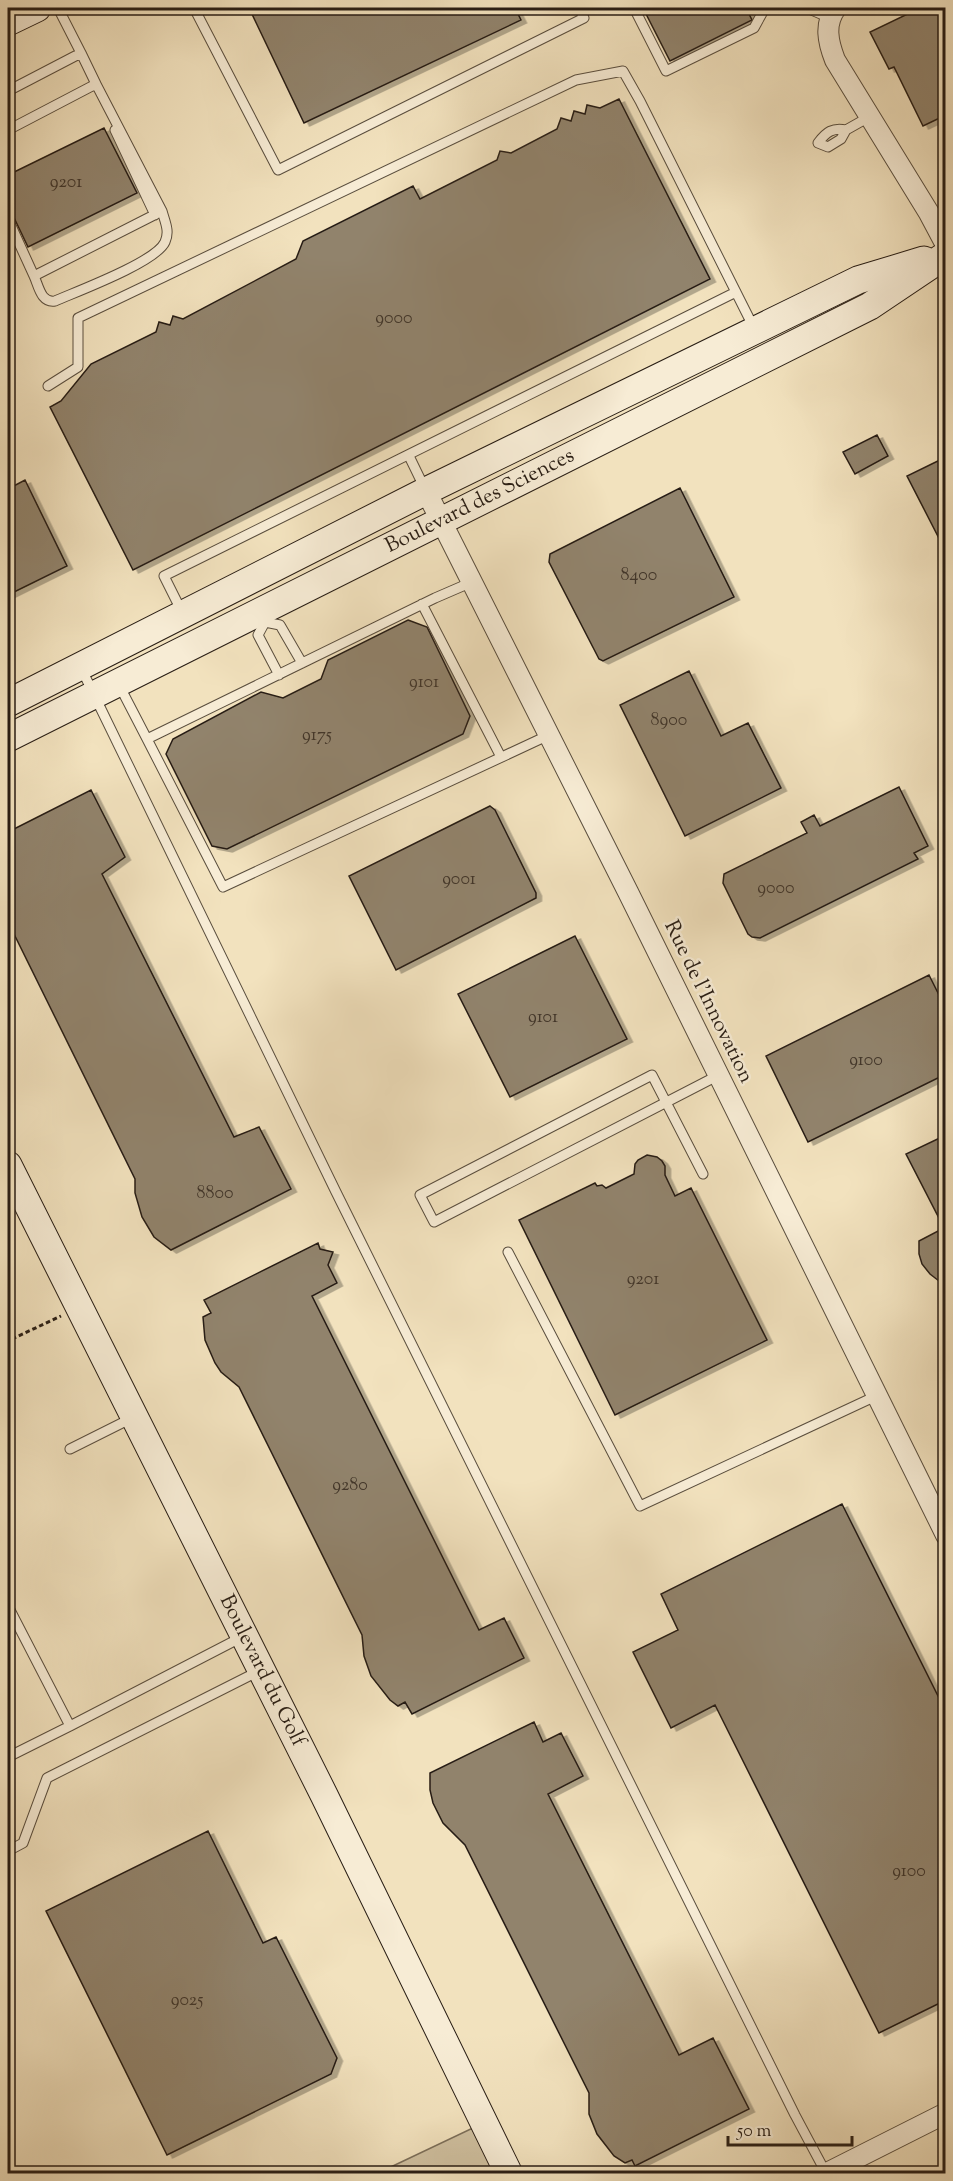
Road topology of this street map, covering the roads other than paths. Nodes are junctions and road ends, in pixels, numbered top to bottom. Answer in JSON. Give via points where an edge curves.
{"nodes":[{"id":1,"x":37,"y":8,"type":"edge"},
{"id":2,"x":58,"y":8,"type":"edge"},
{"id":3,"x":194,"y":8,"type":"edge"},
{"id":4,"x":579,"y":8,"type":"edge"},
{"id":5,"x":634,"y":8,"type":"edge"},
{"id":6,"x":765,"y":8,"type":"edge"},
{"id":7,"x":807,"y":8,"type":"edge"},
{"id":8,"x":833,"y":13,"type":"edge"},
{"id":9,"x":8,"y":22,"type":"edge"},
{"id":10,"x":81,"y":53,"type":"junction"},
{"id":11,"x":96,"y":84,"type":"junction"},
{"id":12,"x":8,"y":91,"type":"edge"},
{"id":13,"x":869,"y":117,"type":"junction"},
{"id":14,"x":8,"y":129,"type":"edge"},
{"id":15,"x":814,"y":145,"type":"dead end"},
{"id":16,"x":158,"y":213,"type":"junction"},
{"id":17,"x":8,"y":219,"type":"edge"},
{"id":18,"x":945,"y":245,"type":"edge"},
{"id":19,"x":945,"y":254,"type":"edge"},
{"id":20,"x":34,"y":276,"type":"junction"},
{"id":21,"x":736,"y":292,"type":"junction"},
{"id":22,"x":755,"y":331,"type":"junction"},
{"id":23,"x":48,"y":386,"type":"dead end"},
{"id":24,"x":409,"y":456,"type":"junction"},
{"id":25,"x":426,"y":491,"type":"junction"},
{"id":26,"x":442,"y":522,"type":"junction"},
{"id":27,"x":472,"y":582,"type":"junction"},
{"id":28,"x":422,"y":604,"type":"junction"},
{"id":29,"x":183,"y":614,"type":"junction"},
{"id":30,"x":263,"y":617,"type":"junction"},
{"id":31,"x":302,"y":663,"type":"junction"},
{"id":32,"x":80,"y":666,"type":"junction"},
{"id":33,"x":279,"y":675,"type":"junction"},
{"id":34,"x":118,"y":683,"type":"junction"},
{"id":35,"x":94,"y":695,"type":"junction"},
{"id":36,"x":8,"y":703,"type":"edge"},
{"id":37,"x":549,"y":735,"type":"junction"},
{"id":38,"x":8,"y":738,"type":"edge"},
{"id":39,"x":147,"y":739,"type":"junction"},
{"id":40,"x":501,"y":757,"type":"junction"},
{"id":41,"x":717,"y":1076,"type":"junction"},
{"id":42,"x":666,"y":1103,"type":"junction"},
{"id":43,"x":8,"y":1168,"type":"edge"},
{"id":44,"x":703,"y":1174,"type":"dead end"},
{"id":45,"x":508,"y":1252,"type":"dead end"},
{"id":46,"x":876,"y":1396,"type":"junction"},
{"id":47,"x":134,"y":1417,"type":"junction"},
{"id":48,"x":70,"y":1449,"type":"dead end"},
{"id":49,"x":945,"y":1535,"type":"edge"},
{"id":50,"x":8,"y":1606,"type":"edge"},
{"id":51,"x":244,"y":1636,"type":"junction"},
{"id":52,"x":261,"y":1670,"type":"junction"},
{"id":53,"x":70,"y":1726,"type":"junction"},
{"id":54,"x":8,"y":1757,"type":"edge"},
{"id":55,"x":8,"y":1851,"type":"edge"},
{"id":56,"x":945,"y":2113,"type":"edge"},
{"id":57,"x":825,"y":2173,"type":"edge"},
{"id":58,"x":509,"y":2174,"type":"edge"}],
"edges":[{"from":1,"to":9,"type":"street"},
{"from":2,"to":10,"type":"lane"},
{"from":3,"to":4,"type":"lane","via":[[278,170],[584,18]]},
{"from":5,"to":6,"type":"lane","via":[[666,71],[754,28]]},
{"from":7,"to":8,"type":"lane"},
{"from":8,"to":13,"type":"street","via":[[828,38],[835,60]]},
{"from":10,"to":11,"type":"lane"},
{"from":10,"to":12,"type":"lane"},
{"from":11,"to":14,"type":"lane"},
{"from":11,"to":16,"type":"lane","via":[[113,112],[111,123]]},
{"from":13,"to":15,"type":"lane","via":[[846,130],[836,128],[824,134]]},
{"from":13,"to":18,"type":"street"},
{"from":16,"to":20,"type":"lane"},
{"from":16,"to":20,"type":"lane","via":[[168,229],[165,243],[139,263],[50,302],[44,299]]},
{"from":17,"to":20,"type":"lane"},
{"from":19,"to":22,"type":"street","name":"Boulevard des Sciences","via":[[858,280]]},
{"from":19,"to":26,"type":"street","name":"Boulevard des Sciences","via":[[870,306]]},
{"from":21,"to":22,"type":"lane"},
{"from":21,"to":23,"type":"lane","via":[[622,70],[576,80],[78,318],[78,368]]},
{"from":21,"to":24,"type":"lane"},
{"from":22,"to":25,"type":"street","name":"Boulevard des Sciences"},
{"from":24,"to":25,"type":"lane"},
{"from":24,"to":29,"type":"lane","via":[[165,576]]},
{"from":25,"to":26,"type":"street","name":"Rue de l'Innovation"},
{"from":25,"to":29,"type":"street","name":"Boulevard des Sciences"},
{"from":26,"to":27,"type":"street","name":"Rue de l'Innovation"},
{"from":26,"to":30,"type":"street","name":"Boulevard des Sciences"},
{"from":27,"to":28,"type":"lane"},
{"from":27,"to":37,"type":"street","name":"Rue de l'Innovation"},
{"from":28,"to":31,"type":"lane"},
{"from":28,"to":40,"type":"lane"},
{"from":29,"to":32,"type":"street","name":"Boulevard des Sciences"},
{"from":30,"to":31,"type":"lane","via":[[280,625]]},
{"from":30,"to":33,"type":"lane","via":[[258,635]]},
{"from":30,"to":34,"type":"street","name":"Boulevard des Sciences"},
{"from":31,"to":33,"type":"lane"},
{"from":32,"to":35,"type":"lane"},
{"from":32,"to":36,"type":"street","name":"Boulevard des Sciences"},
{"from":33,"to":39,"type":"lane"},
{"from":34,"to":35,"type":"street","name":"Boulevard des Sciences"},
{"from":34,"to":39,"type":"lane"},
{"from":35,"to":38,"type":"street","name":"Boulevard des Sciences"},
{"from":35,"to":57,"type":"lane","via":[[336,1192]]},
{"from":37,"to":40,"type":"lane"},
{"from":37,"to":41,"type":"street","name":"Rue de l'Innovation"},
{"from":39,"to":40,"type":"lane","via":[[223,887]]},
{"from":41,"to":42,"type":"lane"},
{"from":41,"to":46,"type":"street","name":"Rue de l'Innovation"},
{"from":42,"to":42,"type":"lane","via":[[434,1222],[420,1195],[652,1075]]},
{"from":42,"to":44,"type":"lane"},
{"from":43,"to":47,"type":"street","name":"Boulevard du Golf"},
{"from":45,"to":46,"type":"lane","via":[[640,1506]]},
{"from":46,"to":49,"type":"street","name":"Rue de l'Innovation"},
{"from":47,"to":48,"type":"lane"},
{"from":47,"to":51,"type":"street","name":"Boulevard du Golf"},
{"from":50,"to":53,"type":"lane"},
{"from":51,"to":52,"type":"street","name":"Boulevard du Golf"},
{"from":51,"to":53,"type":"lane"},
{"from":52,"to":55,"type":"lane","via":[[47,1778],[23,1843]]},
{"from":52,"to":58,"type":"street","name":"Boulevard du Golf"},
{"from":53,"to":54,"type":"lane"},
{"from":56,"to":57,"type":"street"}]}
